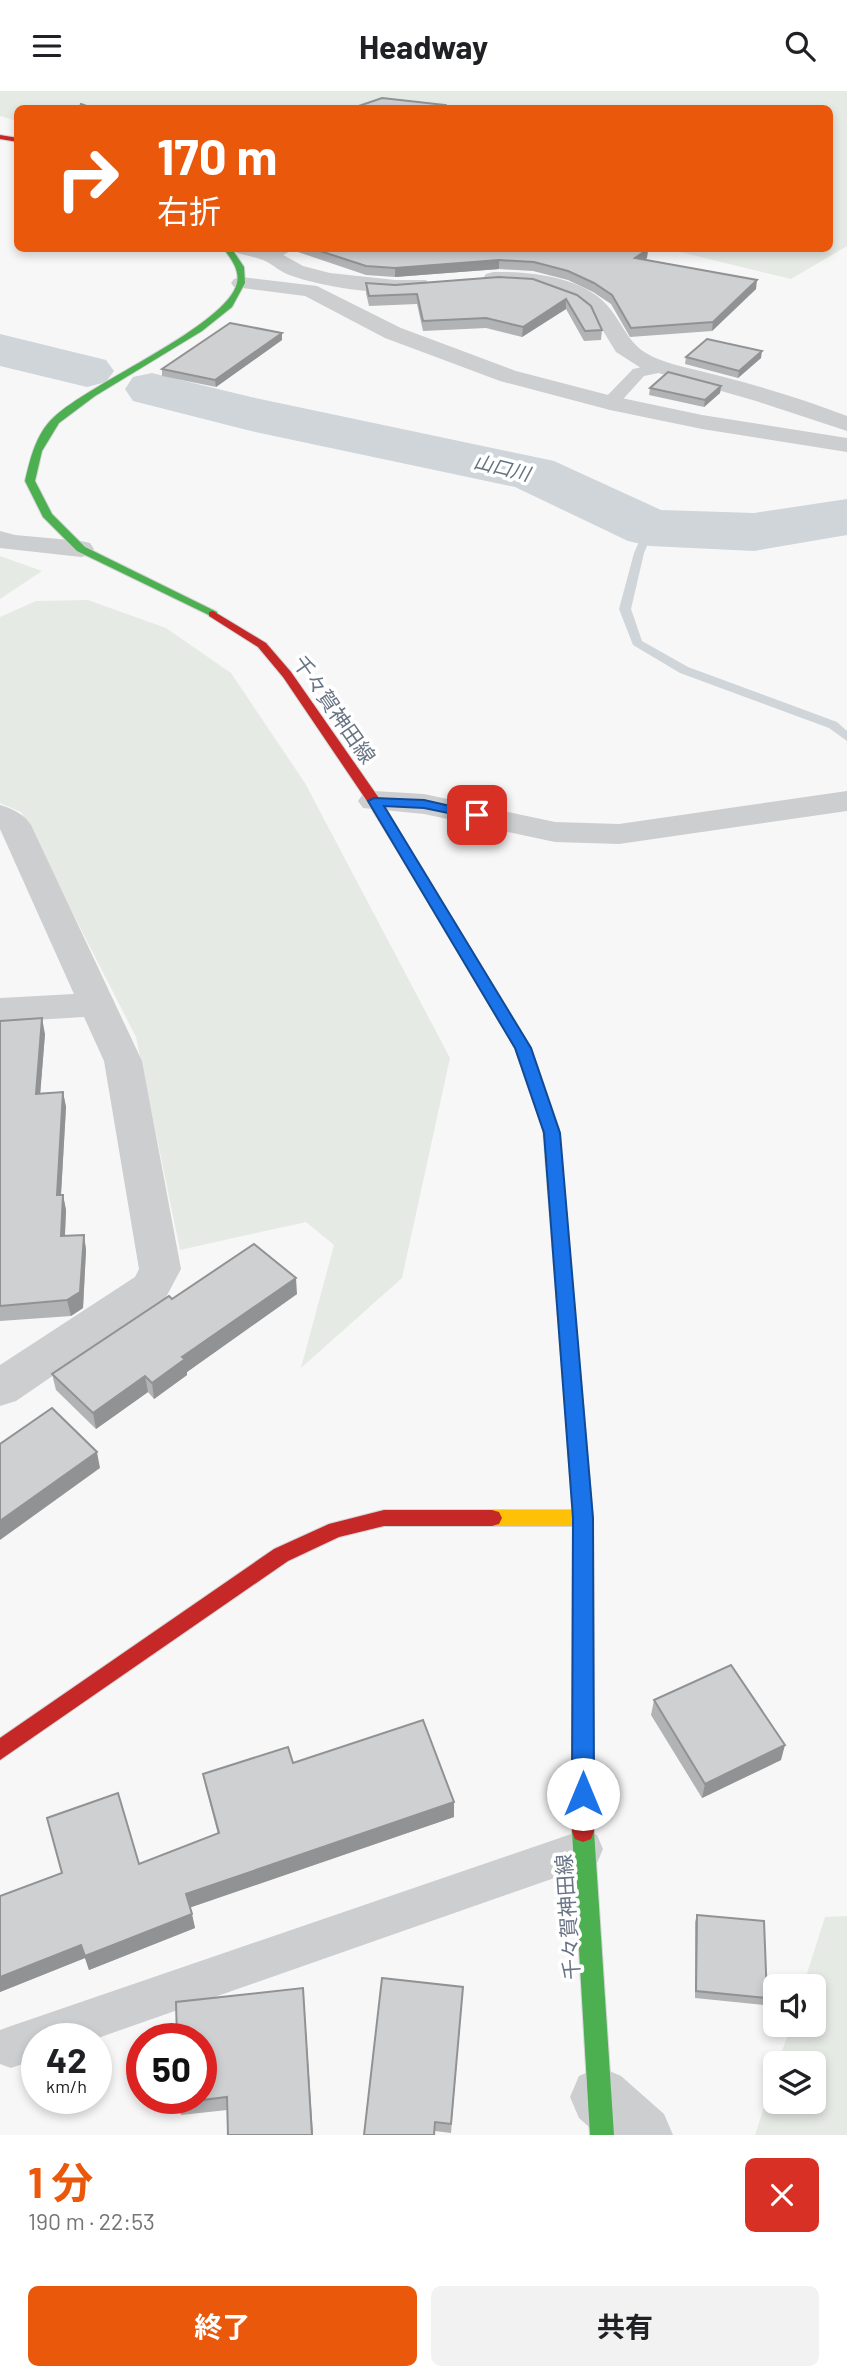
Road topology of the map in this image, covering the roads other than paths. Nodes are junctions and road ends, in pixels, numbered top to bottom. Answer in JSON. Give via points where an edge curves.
{"nodes":[{"id":1,"x":230,"y":252,"type":"edge"},
{"id":2,"x":279,"y":253,"type":"edge"},
{"id":3,"x":296,"y":271,"type":"junction"},
{"id":4,"x":473,"y":280,"type":"edge"},
{"id":5,"x":241,"y":283,"type":"junction"},
{"id":6,"x":434,"y":283,"type":"edge"},
{"id":7,"x":310,"y":290,"type":"junction"},
{"id":8,"x":662,"y":367,"type":"junction"},
{"id":9,"x":610,"y":403,"type":"junction"},
{"id":10,"x":847,"y":424,"type":"edge"},
{"id":11,"x":847,"y":445,"type":"edge"},
{"id":12,"x":0,"y":539,"type":"edge"},
{"id":13,"x":81,"y":549,"type":"junction"},
{"id":14,"x":374,"y":801,"type":"junction"},
{"id":15,"x":847,"y":801,"type":"edge"},
{"id":16,"x":0,"y":815,"type":"edge"},
{"id":17,"x":97,"y":1004,"type":"junction"},
{"id":18,"x":0,"y":1010,"type":"edge"},
{"id":19,"x":0,"y":1388,"type":"edge"},
{"id":20,"x":583,"y":1518,"type":"junction"},
{"id":21,"x":0,"y":1750,"type":"edge"},
{"id":22,"x":583,"y":1849,"type":"junction"},
{"id":23,"x":11,"y":2047,"type":"dead end"},
{"id":24,"x":601,"y":2116,"type":"edge"},
{"id":25,"x":643,"y":2135,"type":"edge"}],
"edges":[{"from":1,"to":5,"type":"main road","via":[[240,267]]},
{"from":2,"to":3,"type":"street"},
{"from":3,"to":6,"type":"street","via":[[395,286]]},
{"from":3,"to":7,"type":"lane"},
{"from":4,"to":8,"type":"street","via":[[533,280],[585,298],[602,311],[622,346]]},
{"from":5,"to":7,"type":"street"},
{"from":5,"to":13,"type":"main road","name":"千々賀神田線","via":[[229,305],[199,329],[55,421],[37,451],[30,481],[47,515]]},
{"from":7,"to":9,"type":"street","via":[[393,333],[508,376]]},
{"from":8,"to":9,"type":"lane","via":[[639,372]]},
{"from":8,"to":10,"type":"street"},
{"from":9,"to":11,"type":"street"},
{"from":12,"to":13,"type":"street"},
{"from":13,"to":14,"type":"main road","name":"千々賀神田線","via":[[228,621],[262,645]]},
{"from":14,"to":15,"type":"street","via":[[424,804],[555,832],[619,834]]},
{"from":14,"to":20,"type":"main road","name":"千々賀神田線","via":[[523,1048],[552,1133]]},
{"from":16,"to":17,"type":"street","via":[[15,825]]},
{"from":17,"to":18,"type":"street"},
{"from":17,"to":19,"type":"street","via":[[123,1061],[160,1269],[150,1288]]},
{"from":20,"to":21,"type":"main road","via":[[384,1518],[335,1530],[281,1555]]},
{"from":20,"to":22,"type":"main road","name":"千々賀神田線"},
{"from":22,"to":23,"type":"lane"},
{"from":22,"to":24,"type":"main road","name":"千々賀神田線"},
{"from":24,"to":25,"type":"street"}]}
